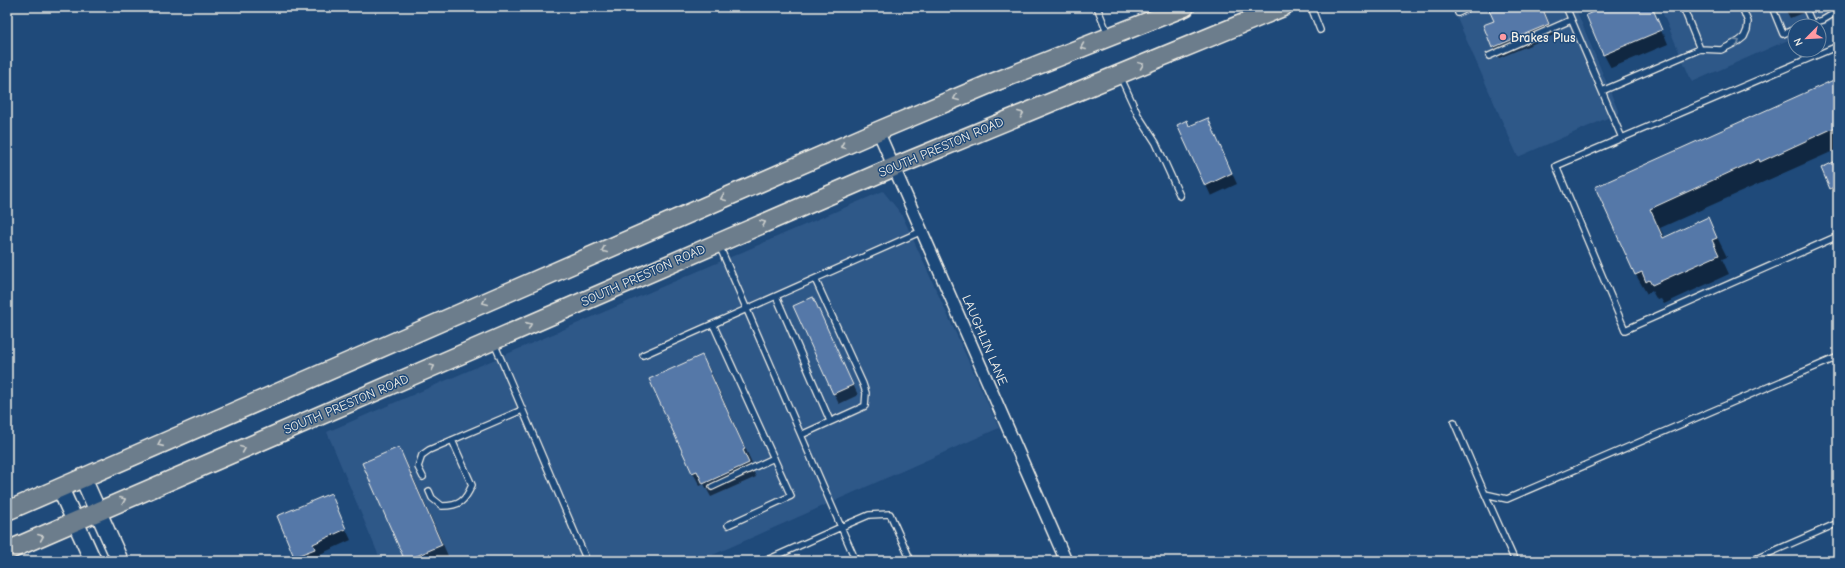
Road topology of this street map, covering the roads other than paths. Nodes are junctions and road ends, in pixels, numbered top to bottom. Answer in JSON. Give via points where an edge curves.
{"nodes":[{"id":1,"x":1096,"y":7,"type":"edge"},
{"id":2,"x":1185,"y":7,"type":"edge"},
{"id":3,"x":1283,"y":7,"type":"edge"},
{"id":4,"x":1311,"y":7,"type":"edge"},
{"id":5,"x":1470,"y":7,"type":"edge"},
{"id":6,"x":1566,"y":7,"type":"edge"},
{"id":7,"x":1682,"y":7,"type":"edge"},
{"id":8,"x":1742,"y":7,"type":"edge"},
{"id":9,"x":1772,"y":7,"type":"edge"},
{"id":10,"x":1805,"y":7,"type":"edge"},
{"id":11,"x":1838,"y":11,"type":"edge"},
{"id":12,"x":1458,"y":12,"type":"dead end"},
{"id":13,"x":1810,"y":18,"type":"edge"},
{"id":14,"x":1826,"y":18,"type":"edge"},
{"id":15,"x":1571,"y":20,"type":"junction"},
{"id":16,"x":1320,"y":30,"type":"dead end"},
{"id":17,"x":1787,"y":32,"type":"edge"},
{"id":18,"x":1109,"y":36,"type":"junction"},
{"id":19,"x":1838,"y":46,"type":"edge"},
{"id":20,"x":1700,"y":49,"type":"junction"},
{"id":21,"x":1489,"y":56,"type":"dead end"},
{"id":22,"x":1119,"y":74,"type":"junction"},
{"id":23,"x":1602,"y":91,"type":"junction"},
{"id":24,"x":878,"y":131,"type":"junction"},
{"id":25,"x":1622,"y":138,"type":"junction"},
{"id":26,"x":894,"y":167,"type":"junction"},
{"id":27,"x":1180,"y":196,"type":"dead end"},
{"id":28,"x":922,"y":231,"type":"junction"},
{"id":29,"x":1838,"y":236,"type":"edge"},
{"id":30,"x":718,"y":242,"type":"junction"},
{"id":31,"x":815,"y":279,"type":"junction"},
{"id":32,"x":776,"y":296,"type":"junction"},
{"id":33,"x":747,"y":309,"type":"junction"},
{"id":34,"x":713,"y":324,"type":"junction"},
{"id":35,"x":493,"y":341,"type":"junction"},
{"id":36,"x":643,"y":355,"type":"dead end"},
{"id":37,"x":1838,"y":357,"type":"edge"},
{"id":38,"x":522,"y":410,"type":"junction"},
{"id":39,"x":830,"y":421,"type":"junction"},
{"id":40,"x":1454,"y":422,"type":"dead end"},
{"id":41,"x":800,"y":434,"type":"junction"},
{"id":42,"x":452,"y":440,"type":"junction"},
{"id":43,"x":774,"y":458,"type":"junction"},
{"id":44,"x":423,"y":477,"type":"dead end"},
{"id":45,"x":83,"y":478,"type":"junction"},
{"id":46,"x":712,"y":487,"type":"dead end"},
{"id":47,"x":60,"y":488,"type":"junction"},
{"id":48,"x":429,"y":491,"type":"dead end"},
{"id":49,"x":1485,"y":494,"type":"junction"},
{"id":50,"x":7,"y":511,"type":"edge"},
{"id":51,"x":98,"y":511,"type":"junction"},
{"id":52,"x":75,"y":522,"type":"junction"},
{"id":53,"x":1838,"y":523,"type":"edge"},
{"id":54,"x":728,"y":525,"type":"dead end"},
{"id":55,"x":841,"y":527,"type":"junction"},
{"id":56,"x":7,"y":551,"type":"edge"},
{"id":57,"x":92,"y":561,"type":"edge"},
{"id":58,"x":120,"y":561,"type":"edge"},
{"id":59,"x":587,"y":561,"type":"edge"},
{"id":60,"x":765,"y":561,"type":"edge"},
{"id":61,"x":856,"y":561,"type":"edge"},
{"id":62,"x":911,"y":561,"type":"edge"},
{"id":63,"x":1066,"y":561,"type":"edge"},
{"id":64,"x":1515,"y":561,"type":"edge"},
{"id":65,"x":1751,"y":561,"type":"edge"}],
"edges":[{"from":1,"to":18,"type":"lane"},
{"from":2,"to":18,"type":"main road"},
{"from":22,"to":3,"type":"main road","name":"SOUTH PRESTON ROAD","one_way":true},
{"from":4,"to":16,"type":"lane"},
{"from":5,"to":12,"type":"lane"},
{"from":6,"to":15,"type":"lane"},
{"from":7,"to":20,"type":"lane"},
{"from":20,"to":8,"type":"lane","one_way":true,"via":[[1721,50],[1744,37],[1748,22]]},
{"from":9,"to":17,"type":"lane","via":[[1783,34]]},
{"from":10,"to":13,"type":"lane"},
{"from":11,"to":14,"type":"lane"},
{"from":15,"to":21,"type":"lane"},
{"from":15,"to":23,"type":"lane"},
{"from":18,"to":24,"type":"main road","one_way":true},
{"from":19,"to":25,"type":"lane"},
{"from":20,"to":23,"type":"lane"},
{"from":26,"to":22,"type":"main road","name":"SOUTH PRESTON ROAD","one_way":true},
{"from":22,"to":27,"type":"lane","via":[[1138,115],[1156,143]]},
{"from":23,"to":25,"type":"lane"},
{"from":24,"to":26,"type":"street","name":"LAUGHLIN LANE"},
{"from":24,"to":45,"type":"main road","one_way":true},
{"from":25,"to":29,"type":"lane","via":[[1556,166],[1626,330]]},
{"from":26,"to":28,"type":"street","name":"LAUGHLIN LANE"},
{"from":30,"to":26,"type":"main road","name":"SOUTH PRESTON ROAD","one_way":true},
{"from":28,"to":31,"type":"lane"},
{"from":28,"to":63,"type":"street","name":"LAUGHLIN LANE"},
{"from":30,"to":33,"type":"lane"},
{"from":35,"to":30,"type":"main road","name":"SOUTH PRESTON ROAD","one_way":true},
{"from":31,"to":32,"type":"lane"},
{"from":31,"to":39,"type":"lane","via":[[866,393],[865,406]]},
{"from":32,"to":33,"type":"lane"},
{"from":32,"to":39,"type":"lane"},
{"from":33,"to":34,"type":"lane"},
{"from":33,"to":41,"type":"lane"},
{"from":34,"to":36,"type":"lane"},
{"from":34,"to":43,"type":"lane"},
{"from":35,"to":38,"type":"lane"},
{"from":51,"to":35,"type":"main road","name":"SOUTH PRESTON ROAD","one_way":true},
{"from":37,"to":49,"type":"lane","via":[[1507,499]]},
{"from":38,"to":42,"type":"lane"},
{"from":38,"to":59,"type":"lane"},
{"from":39,"to":41,"type":"lane"},
{"from":40,"to":49,"type":"lane"},
{"from":41,"to":55,"type":"lane"},
{"from":42,"to":44,"type":"lane","via":[[422,455],[418,467]]},
{"from":42,"to":48,"type":"lane","via":[[472,485],[467,496],[455,506],[442,506],[432,498]]},
{"from":43,"to":46,"type":"lane"},
{"from":43,"to":54,"type":"lane","via":[[791,496]]},
{"from":45,"to":47,"type":"main road"},
{"from":45,"to":51,"type":"street"},
{"from":47,"to":50,"type":"main road"},
{"from":47,"to":52,"type":"street"},
{"from":49,"to":64,"type":"lane"},
{"from":51,"to":52,"type":"main road","name":"SOUTH PRESTON ROAD"},
{"from":51,"to":58,"type":"street"},
{"from":56,"to":52,"type":"main road","name":"SOUTH PRESTON ROAD","one_way":true},
{"from":52,"to":57,"type":"street"},
{"from":53,"to":65,"type":"lane"},
{"from":55,"to":60,"type":"lane"},
{"from":55,"to":61,"type":"lane"},
{"from":55,"to":62,"type":"lane","via":[[869,515],[890,514]]}]}
